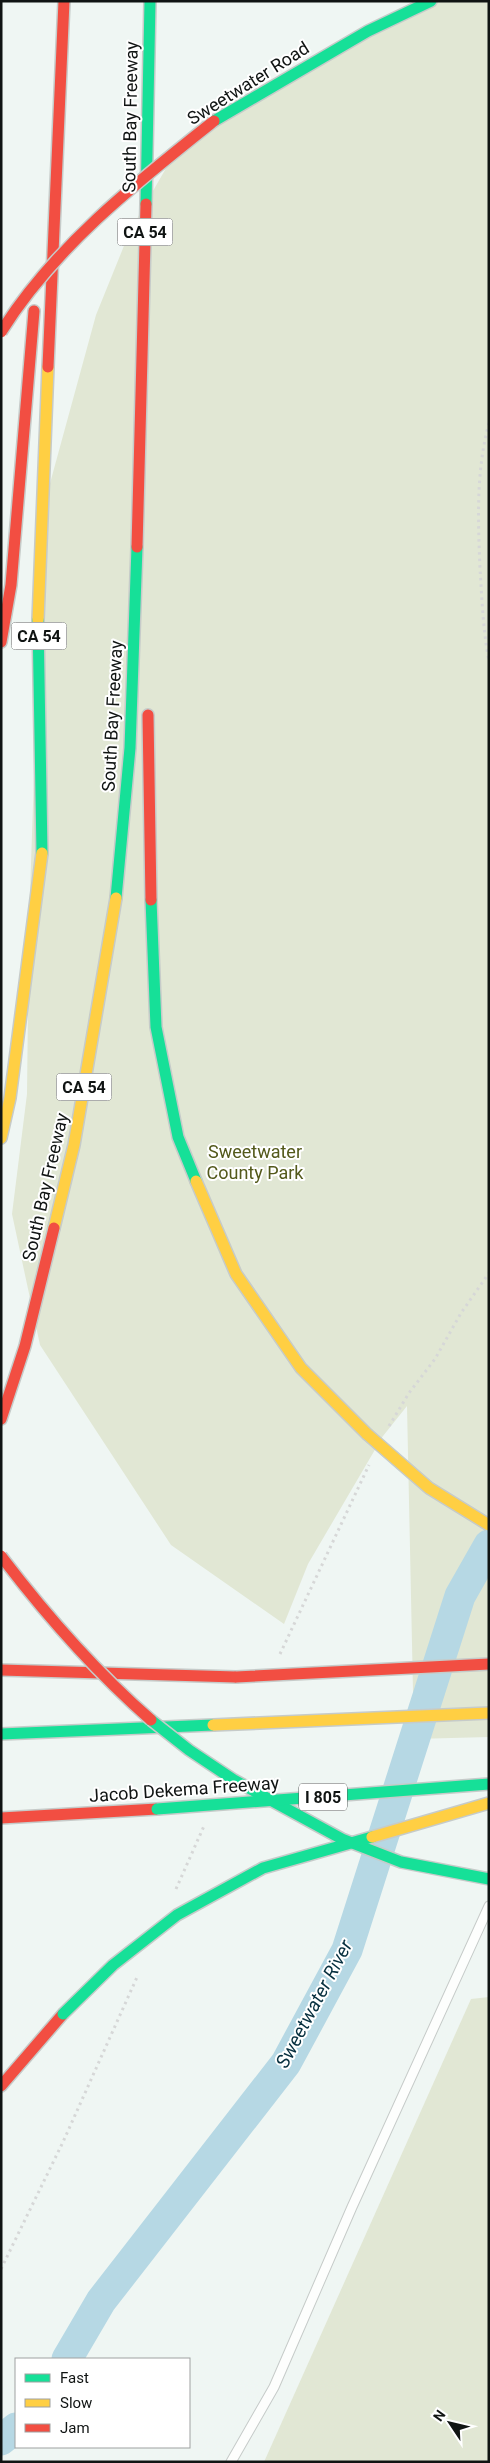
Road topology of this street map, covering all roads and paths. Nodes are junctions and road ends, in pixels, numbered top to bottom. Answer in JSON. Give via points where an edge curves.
{"nodes":[{"id":1,"x":64,"y":1,"type":"edge"},
{"id":2,"x":150,"y":1,"type":"edge"},
{"id":3,"x":431,"y":1,"type":"edge"},
{"id":4,"x":59,"y":132,"type":"junction"},
{"id":5,"x":43,"y":191,"type":"dead end"},
{"id":6,"x":38,"y":260,"type":"dead end"},
{"id":7,"x":1,"y":332,"type":"edge"},
{"id":8,"x":489,"y":423,"type":"edge"},
{"id":9,"x":140,"y":462,"type":"junction"},
{"id":10,"x":146,"y":638,"type":"dead end"},
{"id":11,"x":1,"y":642,"type":"edge"},
{"id":12,"x":489,"y":661,"type":"edge"},
{"id":13,"x":148,"y":707,"type":"dead end"},
{"id":14,"x":1,"y":1138,"type":"edge"},
{"id":15,"x":1,"y":1419,"type":"edge"},
{"id":16,"x":489,"y":1525,"type":"edge"},
{"id":17,"x":1,"y":1556,"type":"edge"},
{"id":18,"x":489,"y":1664,"type":"edge"},
{"id":19,"x":1,"y":1670,"type":"edge"},
{"id":20,"x":489,"y":1712,"type":"edge"},
{"id":21,"x":20,"y":1722,"type":"dead end"},
{"id":22,"x":78,"y":1731,"type":"junction"},
{"id":23,"x":1,"y":1734,"type":"edge"},
{"id":24,"x":489,"y":1784,"type":"edge"},
{"id":25,"x":489,"y":1803,"type":"edge"},
{"id":26,"x":1,"y":1818,"type":"edge"},
{"id":27,"x":489,"y":1879,"type":"edge"},
{"id":28,"x":489,"y":1906,"type":"edge"},
{"id":29,"x":1,"y":2086,"type":"edge"},
{"id":30,"x":231,"y":2462,"type":"edge"}],
"edges":[{"from":1,"to":4,"type":"main road","number":"CA 54"},
{"from":2,"to":9,"type":"main road","name":"South Bay Freeway","number":"CA 54"},
{"from":3,"to":7,"type":"main road","name":"Sweetwater Road","bridge":true,"via":[[368,31],[214,121],[94,221],[29,292]]},
{"from":4,"to":5,"type":"main road"},
{"from":4,"to":14,"type":"main road","number":"CA 54","via":[[38,604],[42,865],[10,1098]]},
{"from":6,"to":11,"type":"main road","via":[[11,585]]},
{"from":8,"to":12,"type":"path","via":[[483,445],[478,514]]},
{"from":9,"to":10,"type":"main road"},
{"from":9,"to":15,"type":"main road","name":"South Bay Freeway","number":"CA 54","via":[[130,748],[117,891],[74,1145],[25,1346]]},
{"from":13,"to":16,"type":"main road","bridge":true,"via":[[152,970],[156,1027],[178,1137],[205,1204],[236,1274],[301,1368],[366,1434],[428,1488]]},
{"from":17,"to":27,"type":"main road","bridge":true,"via":[[56,1625],[116,1688],[174,1739],[222,1773],[336,1836],[389,1858]]},
{"from":18,"to":19,"type":"main road","bridge":true,"via":[[236,1677]]},
{"from":20,"to":22,"type":"main road","bridge":true},
{"from":21,"to":22,"type":"main road"},
{"from":22,"to":23,"type":"main road"},
{"from":24,"to":26,"type":"main road","name":"Jacob Dekema Freeway","number":"I 805","bridge":true},
{"from":25,"to":29,"type":"main road","bridge":true,"via":[[263,1868],[177,1914],[113,1965],[64,2014]]},
{"from":28,"to":30,"type":"lane","via":[[274,2387]]}]}
